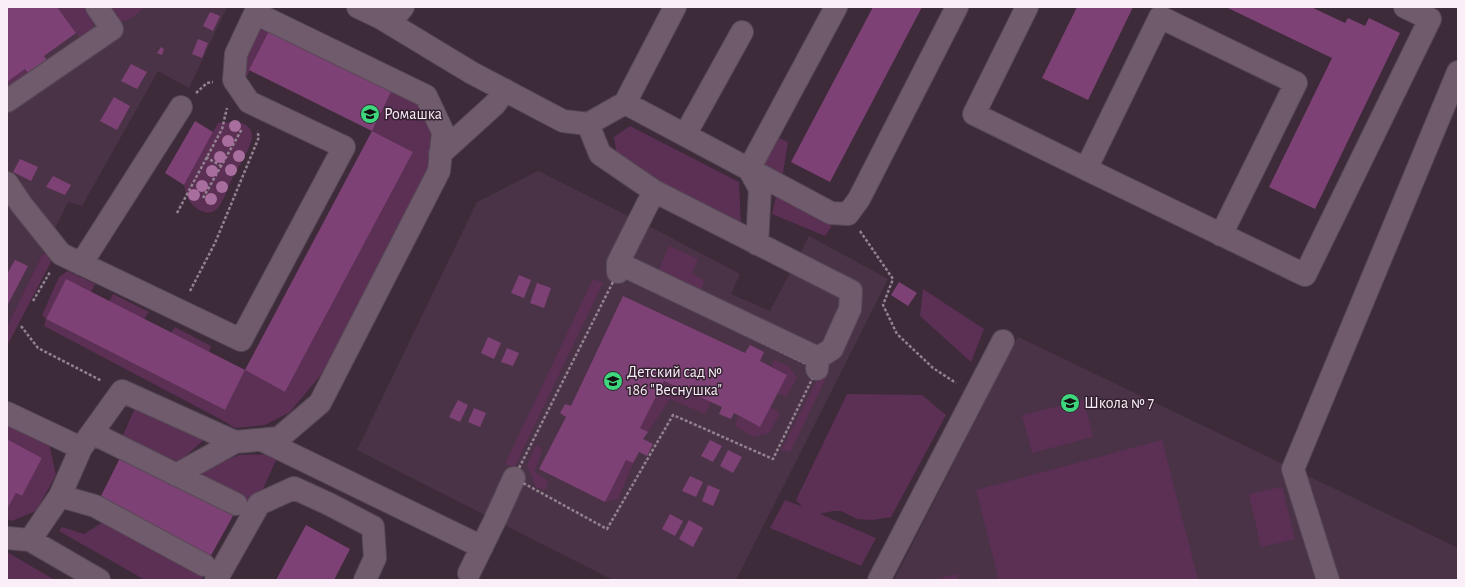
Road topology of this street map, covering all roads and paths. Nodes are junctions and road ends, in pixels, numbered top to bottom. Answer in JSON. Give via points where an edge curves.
{"nodes":[{"id":1,"x":97,"y":7,"type":"edge"},
{"id":2,"x":358,"y":7,"type":"edge"},
{"id":3,"x":403,"y":7,"type":"edge"},
{"id":4,"x":675,"y":7,"type":"edge"},
{"id":5,"x":836,"y":7,"type":"edge"},
{"id":6,"x":957,"y":7,"type":"edge"},
{"id":7,"x":1027,"y":7,"type":"edge"},
{"id":8,"x":1405,"y":7,"type":"edge"},
{"id":9,"x":257,"y":10,"type":"edge"},
{"id":10,"x":381,"y":18,"type":"junction"},
{"id":11,"x":742,"y":32,"type":"dead end"},
{"id":12,"x":1458,"y":72,"type":"edge"},
{"id":13,"x":234,"y":80,"type":"junction"},
{"id":14,"x":505,"y":90,"type":"junction"},
{"id":15,"x":7,"y":101,"type":"edge"},
{"id":16,"x":249,"y":102,"type":"junction"},
{"id":17,"x":625,"y":103,"type":"junction"},
{"id":18,"x":181,"y":107,"type":"joint"},
{"id":19,"x":588,"y":124,"type":"junction"},
{"id":20,"x":222,"y":129,"type":"dead end"},
{"id":21,"x":242,"y":129,"type":"dead end"},
{"id":22,"x":685,"y":135,"type":"junction"},
{"id":23,"x":440,"y":154,"type":"junction"},
{"id":24,"x":206,"y":157,"type":"junction"},
{"id":25,"x":221,"y":166,"type":"junction"},
{"id":26,"x":1086,"y":168,"type":"junction"},
{"id":27,"x":749,"y":169,"type":"junction"},
{"id":28,"x":7,"y":183,"type":"edge"},
{"id":29,"x":654,"y":191,"type":"junction"},
{"id":30,"x":203,"y":198,"type":"dead end"},
{"id":31,"x":14,"y":209,"type":"edge"},
{"id":32,"x":177,"y":213,"type":"dead end"},
{"id":33,"x":848,"y":214,"type":"junction"},
{"id":34,"x":1221,"y":235,"type":"junction"},
{"id":35,"x":756,"y":244,"type":"junction"},
{"id":36,"x":61,"y":254,"type":"junction"},
{"id":37,"x":81,"y":264,"type":"junction"},
{"id":38,"x":618,"y":268,"type":"junction"},
{"id":39,"x":34,"y":301,"type":"dead end"},
{"id":40,"x":179,"y":311,"type":"junction"},
{"id":41,"x":21,"y":326,"type":"dead end"},
{"id":42,"x":1003,"y":341,"type":"dead end"},
{"id":43,"x":818,"y":364,"type":"junction"},
{"id":44,"x":122,"y":391,"type":"junction"},
{"id":45,"x":975,"y":395,"type":"junction"},
{"id":46,"x":7,"y":413,"type":"edge"},
{"id":47,"x":86,"y":440,"type":"junction"},
{"id":48,"x":262,"y":440,"type":"junction"},
{"id":49,"x":235,"y":442,"type":"junction"},
{"id":50,"x":176,"y":475,"type":"junction"},
{"id":51,"x":514,"y":478,"type":"junction"},
{"id":52,"x":60,"y":496,"type":"junction"},
{"id":53,"x":236,"y":504,"type":"dead end"},
{"id":54,"x":7,"y":538,"type":"edge"},
{"id":55,"x":30,"y":540,"type":"junction"},
{"id":56,"x":482,"y":547,"type":"junction"},
{"id":57,"x":210,"y":573,"type":"edge"},
{"id":58,"x":472,"y":578,"type":"edge"},
{"id":59,"x":99,"y":580,"type":"edge"},
{"id":60,"x":365,"y":580,"type":"edge"},
{"id":61,"x":879,"y":580,"type":"edge"},
{"id":62,"x":1328,"y":580,"type":"edge"}],
"edges":[{"from":1,"to":15,"type":"lane","via":[[112,29]]},
{"from":2,"to":10,"type":"lane"},
{"from":3,"to":10,"type":"lane","via":[[399,12]]},
{"from":4,"to":17,"type":"lane"},
{"from":5,"to":27,"type":"lane"},
{"from":6,"to":33,"type":"lane","via":[[859,199]]},
{"from":7,"to":26,"type":"lane","via":[[974,114]]},
{"from":8,"to":34,"type":"lane","via":[[1430,19],[1305,275]]},
{"from":9,"to":13,"type":"lane","via":[[236,54]]},
{"from":9,"to":23,"type":"lane","via":[[426,96],[443,132]]},
{"from":10,"to":14,"type":"lane"},
{"from":11,"to":22,"type":"lane"},
{"from":12,"to":62,"type":"lane","via":[[1293,469]]},
{"from":13,"to":16,"type":"lane"},
{"from":13,"to":18,"type":"path","via":[[207,83]]},
{"from":14,"to":19,"type":"lane","via":[[563,121]]},
{"from":14,"to":23,"type":"lane","via":[[495,104]]},
{"from":16,"to":40,"type":"path","via":[[259,137],[215,243]]},
{"from":16,"to":40,"type":"lane","via":[[344,147],[241,340]]},
{"from":17,"to":19,"type":"lane"},
{"from":17,"to":22,"type":"lane"},
{"from":18,"to":37,"type":"lane"},
{"from":19,"to":29,"type":"lane","via":[[600,154]]},
{"from":20,"to":24,"type":"path"},
{"from":21,"to":25,"type":"path"},
{"from":22,"to":27,"type":"lane"},
{"from":23,"to":48,"type":"lane","via":[[439,171],[320,403],[279,438]]},
{"from":24,"to":25,"type":"path"},
{"from":24,"to":32,"type":"path"},
{"from":25,"to":30,"type":"path"},
{"from":26,"to":34,"type":"lane"},
{"from":26,"to":34,"type":"lane","via":[[1160,17],[1296,83]]},
{"from":27,"to":33,"type":"lane","via":[[831,214]]},
{"from":27,"to":35,"type":"lane","via":[[760,189]]},
{"from":28,"to":31,"type":"lane"},
{"from":29,"to":35,"type":"lane"},
{"from":29,"to":38,"type":"lane"},
{"from":31,"to":36,"type":"lane"},
{"from":33,"to":45,"type":"path","via":[[893,279],[883,305],[897,334],[934,368]]},
{"from":35,"to":43,"type":"lane","via":[[851,291],[850,309],[832,349]]},
{"from":36,"to":37,"type":"lane"},
{"from":36,"to":39,"type":"path"},
{"from":37,"to":40,"type":"lane"},
{"from":38,"to":43,"type":"lane"},
{"from":38,"to":43,"type":"path"},
{"from":38,"to":51,"type":"path"},
{"from":41,"to":44,"type":"path","via":[[38,348]]},
{"from":42,"to":45,"type":"lane"},
{"from":43,"to":51,"type":"path","via":[[773,460],[673,415],[607,530]]},
{"from":44,"to":47,"type":"lane"},
{"from":44,"to":49,"type":"lane"},
{"from":45,"to":61,"type":"lane"},
{"from":46,"to":47,"type":"lane"},
{"from":47,"to":50,"type":"lane"},
{"from":47,"to":52,"type":"lane"},
{"from":48,"to":49,"type":"lane"},
{"from":48,"to":56,"type":"lane"},
{"from":49,"to":50,"type":"lane"},
{"from":50,"to":53,"type":"lane"},
{"from":51,"to":56,"type":"lane"},
{"from":52,"to":55,"type":"lane"},
{"from":52,"to":57,"type":"lane","via":[[95,506]]},
{"from":54,"to":55,"type":"lane"},
{"from":55,"to":59,"type":"lane"},
{"from":56,"to":58,"type":"lane"},
{"from":57,"to":60,"type":"lane","via":[[259,504],[294,488],[373,526],[375,558]]}]}
